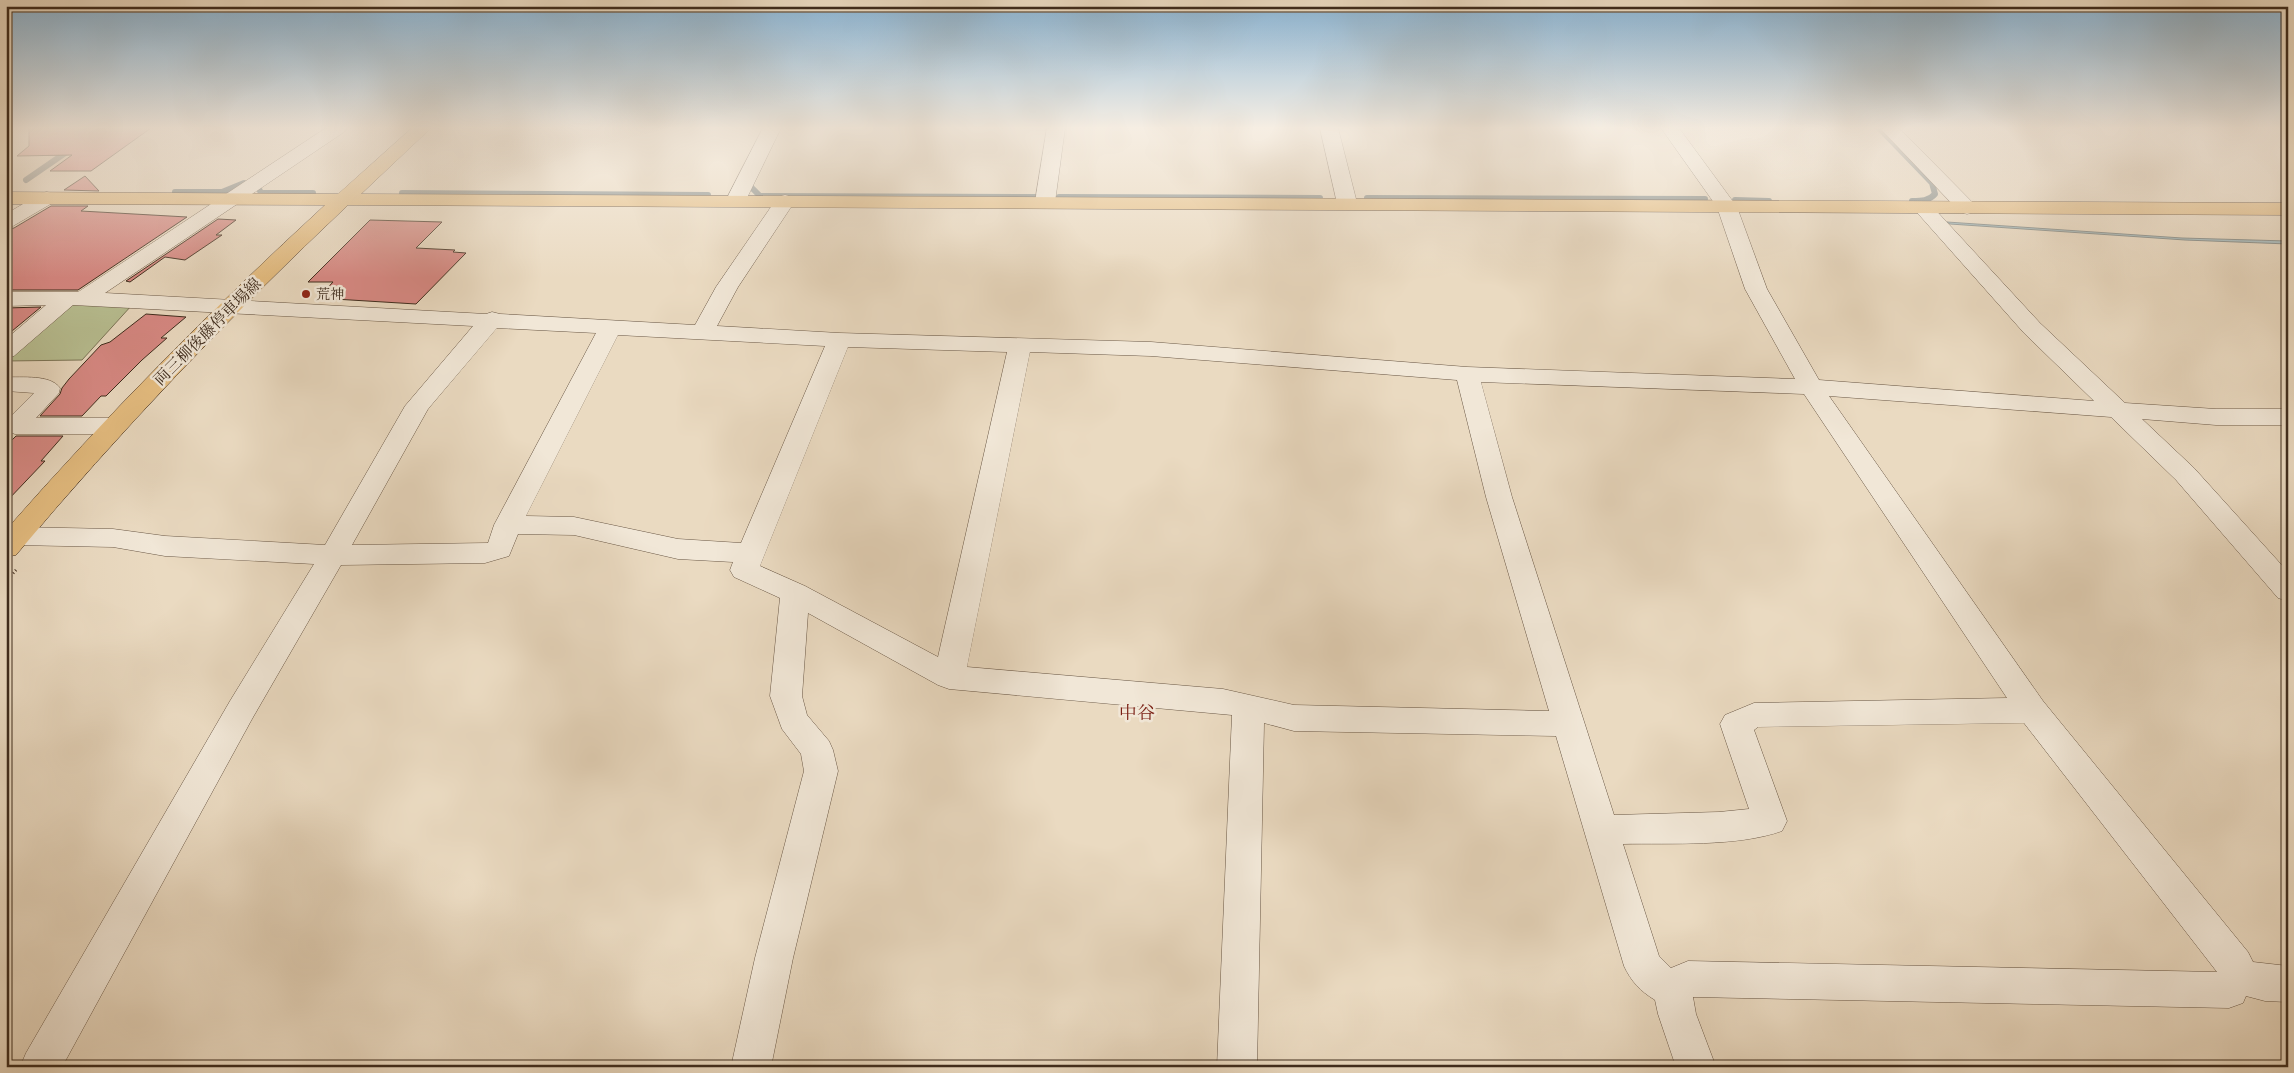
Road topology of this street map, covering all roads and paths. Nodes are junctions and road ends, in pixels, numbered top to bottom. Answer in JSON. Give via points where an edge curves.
{"nodes":[{"id":1,"x":264,"y":178,"type":"edge"},
{"id":2,"x":368,"y":178,"type":"edge"},
{"id":3,"x":747,"y":178,"type":"edge"},
{"id":4,"x":1049,"y":178,"type":"edge"},
{"id":5,"x":1341,"y":178,"type":"edge"},
{"id":6,"x":1706,"y":178,"type":"edge"},
{"id":7,"x":1938,"y":178,"type":"edge"},
{"id":8,"x":6,"y":198,"type":"edge"},
{"id":9,"x":47,"y":198,"type":"junction"},
{"id":10,"x":233,"y":199,"type":"junction"},
{"id":11,"x":346,"y":199,"type":"junction"},
{"id":12,"x":736,"y":200,"type":"junction"},
{"id":13,"x":785,"y":201,"type":"junction"},
{"id":14,"x":1045,"y":202,"type":"junction"},
{"id":15,"x":1347,"y":203,"type":"junction"},
{"id":16,"x":1727,"y":207,"type":"junction"},
{"id":17,"x":1923,"y":208,"type":"junction"},
{"id":18,"x":1967,"y":208,"type":"junction"},
{"id":19,"x":2288,"y":210,"type":"edge"},
{"id":20,"x":6,"y":222,"type":"edge"},
{"id":21,"x":76,"y":298,"type":"junction"},
{"id":22,"x":6,"y":299,"type":"edge"},
{"id":23,"x":229,"y":306,"type":"junction"},
{"id":24,"x":492,"y":319,"type":"junction"},
{"id":25,"x":612,"y":327,"type":"junction"},
{"id":26,"x":703,"y":332,"type":"junction"},
{"id":27,"x":839,"y":340,"type":"junction"},
{"id":28,"x":1020,"y":346,"type":"junction"},
{"id":29,"x":6,"y":351,"type":"edge"},
{"id":30,"x":1467,"y":374,"type":"junction"},
{"id":31,"x":6,"y":384,"type":"edge"},
{"id":32,"x":1811,"y":388,"type":"junction"},
{"id":33,"x":2116,"y":410,"type":"junction"},
{"id":34,"x":2288,"y":417,"type":"edge"},
{"id":35,"x":114,"y":426,"type":"junction"},
{"id":36,"x":15,"y":432,"type":"edge"},
{"id":37,"x":508,"y":525,"type":"junction"},
{"id":38,"x":10,"y":542,"type":"edge"},
{"id":39,"x":751,"y":553,"type":"junction"},
{"id":40,"x":333,"y":555,"type":"junction"},
{"id":41,"x":2288,"y":591,"type":"edge"},
{"id":42,"x":795,"y":593,"type":"junction"},
{"id":43,"x":949,"y":677,"type":"junction"},
{"id":44,"x":1248,"y":709,"type":"junction"},
{"id":45,"x":2032,"y":710,"type":"junction"},
{"id":46,"x":1570,"y":724,"type":"junction"},
{"id":47,"x":1602,"y":830,"type":"junction"},
{"id":48,"x":2237,"y":976,"type":"junction"},
{"id":49,"x":2288,"y":984,"type":"edge"},
{"id":50,"x":1672,"y":989,"type":"junction"},
{"id":51,"x":40,"y":1067,"type":"edge"},
{"id":52,"x":751,"y":1067,"type":"edge"},
{"id":53,"x":1237,"y":1067,"type":"edge"},
{"id":54,"x":1696,"y":1067,"type":"edge"}],
"edges":[{"from":1,"to":10,"type":"street"},
{"from":2,"to":11,"type":"main road","name":"両三柳後藤停車場線"},
{"from":3,"to":12,"type":"street"},
{"from":4,"to":14,"type":"street"},
{"from":5,"to":15,"type":"street"},
{"from":6,"to":16,"type":"street"},
{"from":7,"to":18,"type":"street"},
{"from":8,"to":9,"type":"main road"},
{"from":9,"to":10,"type":"main road"},
{"from":9,"to":20,"type":"street"},
{"from":10,"to":11,"type":"main road"},
{"from":10,"to":21,"type":"street"},
{"from":11,"to":12,"type":"main road"},
{"from":11,"to":23,"type":"main road","name":"両三柳後藤停車場線"},
{"from":12,"to":13,"type":"main road"},
{"from":13,"to":14,"type":"main road"},
{"from":13,"to":26,"type":"street","via":[[727,287]]},
{"from":14,"to":15,"type":"main road"},
{"from":15,"to":16,"type":"main road"},
{"from":16,"to":17,"type":"main road"},
{"from":16,"to":32,"type":"street","via":[[1756,289]]},
{"from":17,"to":18,"type":"main road"},
{"from":17,"to":33,"type":"street","via":[[2032,328]]},
{"from":18,"to":19,"type":"main road"},
{"from":21,"to":22,"type":"street"},
{"from":21,"to":23,"type":"street"},
{"from":21,"to":29,"type":"street"},
{"from":23,"to":24,"type":"street"},
{"from":23,"to":35,"type":"main road","name":"両三柳後藤停車場線"},
{"from":24,"to":25,"type":"street"},
{"from":24,"to":40,"type":"street","via":[[418,406]]},
{"from":25,"to":26,"type":"street"},
{"from":25,"to":37,"type":"street"},
{"from":26,"to":27,"type":"street"},
{"from":27,"to":28,"type":"street"},
{"from":27,"to":39,"type":"street"},
{"from":28,"to":30,"type":"street","via":[[1151,349]]},
{"from":28,"to":43,"type":"street"},
{"from":30,"to":32,"type":"street"},
{"from":30,"to":46,"type":"street","via":[[1499,497]]},
{"from":31,"to":36,"type":"street","via":[[48,388],[47,393],[14,426]]},
{"from":32,"to":33,"type":"street"},
{"from":32,"to":45,"type":"street"},
{"from":33,"to":34,"type":"street","via":[[2216,417]]},
{"from":33,"to":41,"type":"street","via":[[2185,474]]},
{"from":35,"to":36,"type":"street"},
{"from":35,"to":38,"type":"main road","name":"両三柳後藤停車場線"},
{"from":37,"to":39,"type":"street","via":[[574,526],[678,549]]},
{"from":37,"to":40,"type":"street","via":[[499,549],[486,554]]},
{"from":38,"to":40,"type":"street","via":[[113,538],[165,546]]},
{"from":39,"to":42,"type":"street","via":[[744,570]]},
{"from":40,"to":51,"type":"street","via":[[240,710]]},
{"from":42,"to":43,"type":"street"},
{"from":42,"to":52,"type":"street","via":[[786,696],[793,720],[817,750],[821,771],[774,958]]},
{"from":43,"to":44,"type":"street","via":[[1223,701]]},
{"from":44,"to":46,"type":"street","via":[[1294,718]]},
{"from":44,"to":53,"type":"street"},
{"from":45,"to":47,"type":"street","via":[[1754,715],[1736,724],[1770,821],[1719,827]]},
{"from":45,"to":48,"type":"street","via":[[2235,964]]},
{"from":46,"to":47,"type":"street"},
{"from":47,"to":50,"type":"street","via":[[1643,966]]},
{"from":48,"to":49,"type":"street","via":[[2264,983]]},
{"from":48,"to":50,"type":"street","via":[[2229,990],[1688,979]]},
{"from":50,"to":54,"type":"street","via":[[1677,1014]]}]}
